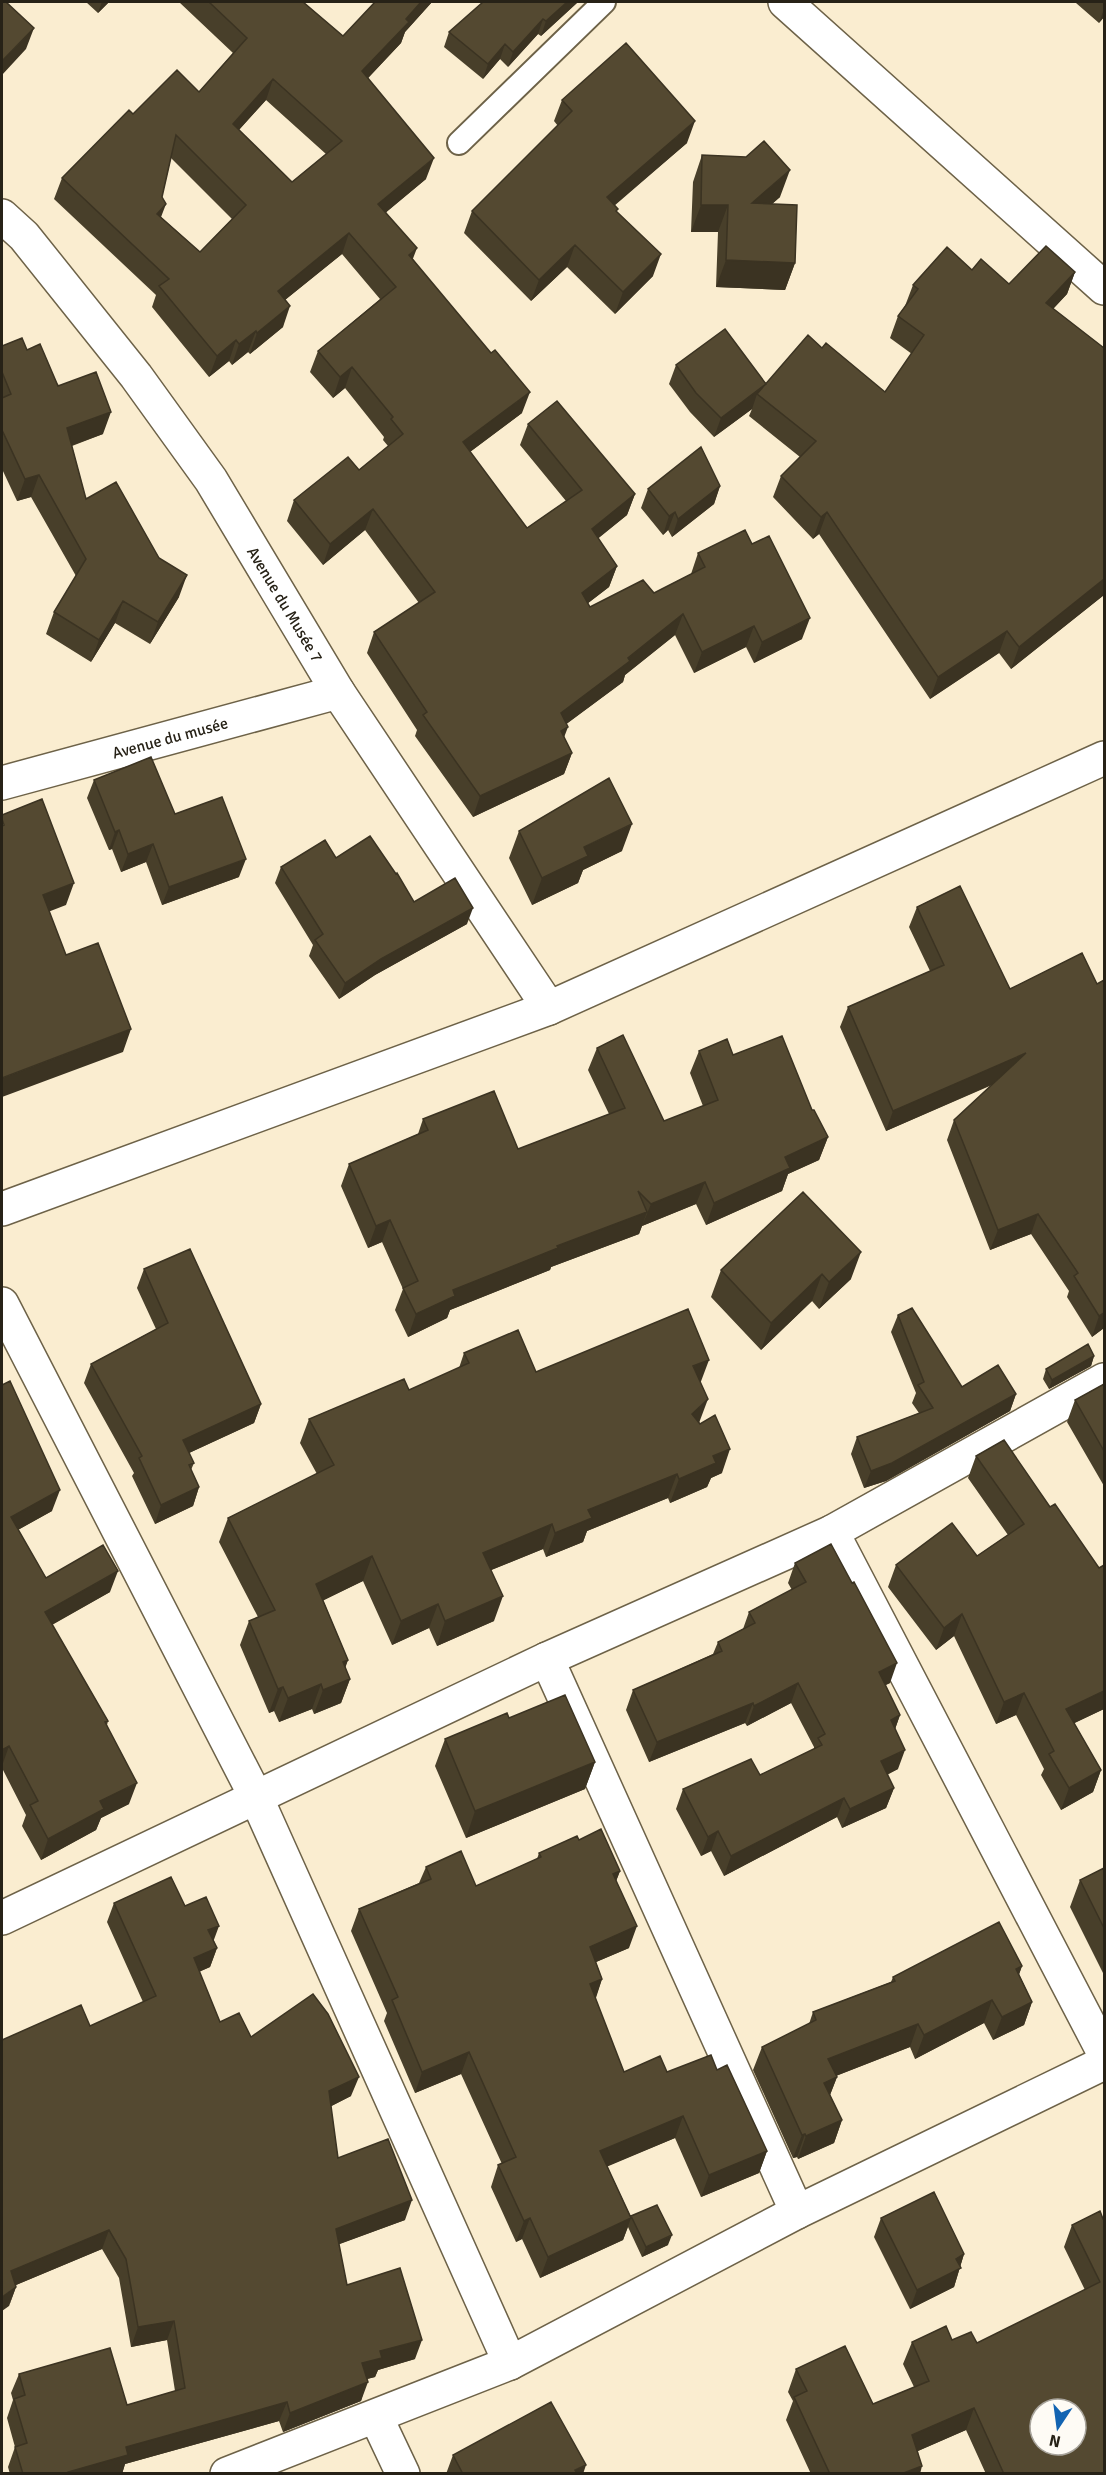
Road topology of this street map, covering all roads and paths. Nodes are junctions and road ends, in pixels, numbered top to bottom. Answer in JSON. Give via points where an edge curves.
{"nodes":[{"id":1,"x":604,"y":2,"type":"edge"},
{"id":2,"x":785,"y":2,"type":"edge"},
{"id":3,"x":459,"y":142,"type":"dead end"},
{"id":4,"x":2,"y":216,"type":"edge"},
{"id":5,"x":1104,"y":288,"type":"edge"},
{"id":6,"x":338,"y":692,"type":"junction"},
{"id":7,"x":1104,"y":758,"type":"edge"},
{"id":8,"x":2,"y":783,"type":"edge"},
{"id":9,"x":549,"y":1008,"type":"junction"},
{"id":10,"x":2,"y":1209,"type":"edge"},
{"id":11,"x":2,"y":1304,"type":"edge"},
{"id":12,"x":1104,"y":1380,"type":"edge"},
{"id":13,"x":832,"y":1532,"type":"junction"},
{"id":14,"x":547,"y":1659,"type":"junction"},
{"id":15,"x":256,"y":1797,"type":"junction"},
{"id":16,"x":2,"y":1918,"type":"edge"},
{"id":17,"x":1104,"y":2053,"type":"edge"},
{"id":18,"x":1104,"y":2063,"type":"edge"},
{"id":19,"x":797,"y":2212,"type":"junction"},
{"id":20,"x":510,"y":2363,"type":"junction"},
{"id":21,"x":376,"y":2417,"type":"junction"},
{"id":22,"x":227,"y":2474,"type":"edge"},
{"id":23,"x":403,"y":2474,"type":"edge"}],
"edges":[{"from":1,"to":3,"type":"lane"},
{"from":2,"to":5,"type":"street"},
{"from":4,"to":6,"type":"street","name":"Avenue du Musée 7","via":[[24,236],[136,376],[211,480]]},
{"from":6,"to":8,"type":"street","name":"Avenue du musée"},
{"from":6,"to":9,"type":"street","name":"Avenue du Musée 7"},
{"from":7,"to":9,"type":"street"},
{"from":9,"to":10,"type":"street"},
{"from":11,"to":15,"type":"street"},
{"from":12,"to":13,"type":"street"},
{"from":13,"to":14,"type":"street"},
{"from":13,"to":17,"type":"street"},
{"from":14,"to":15,"type":"street"},
{"from":14,"to":19,"type":"street"},
{"from":15,"to":16,"type":"street"},
{"from":15,"to":20,"type":"street"},
{"from":18,"to":19,"type":"street"},
{"from":19,"to":20,"type":"street"},
{"from":20,"to":21,"type":"street"},
{"from":21,"to":22,"type":"street"},
{"from":21,"to":23,"type":"street"}]}
